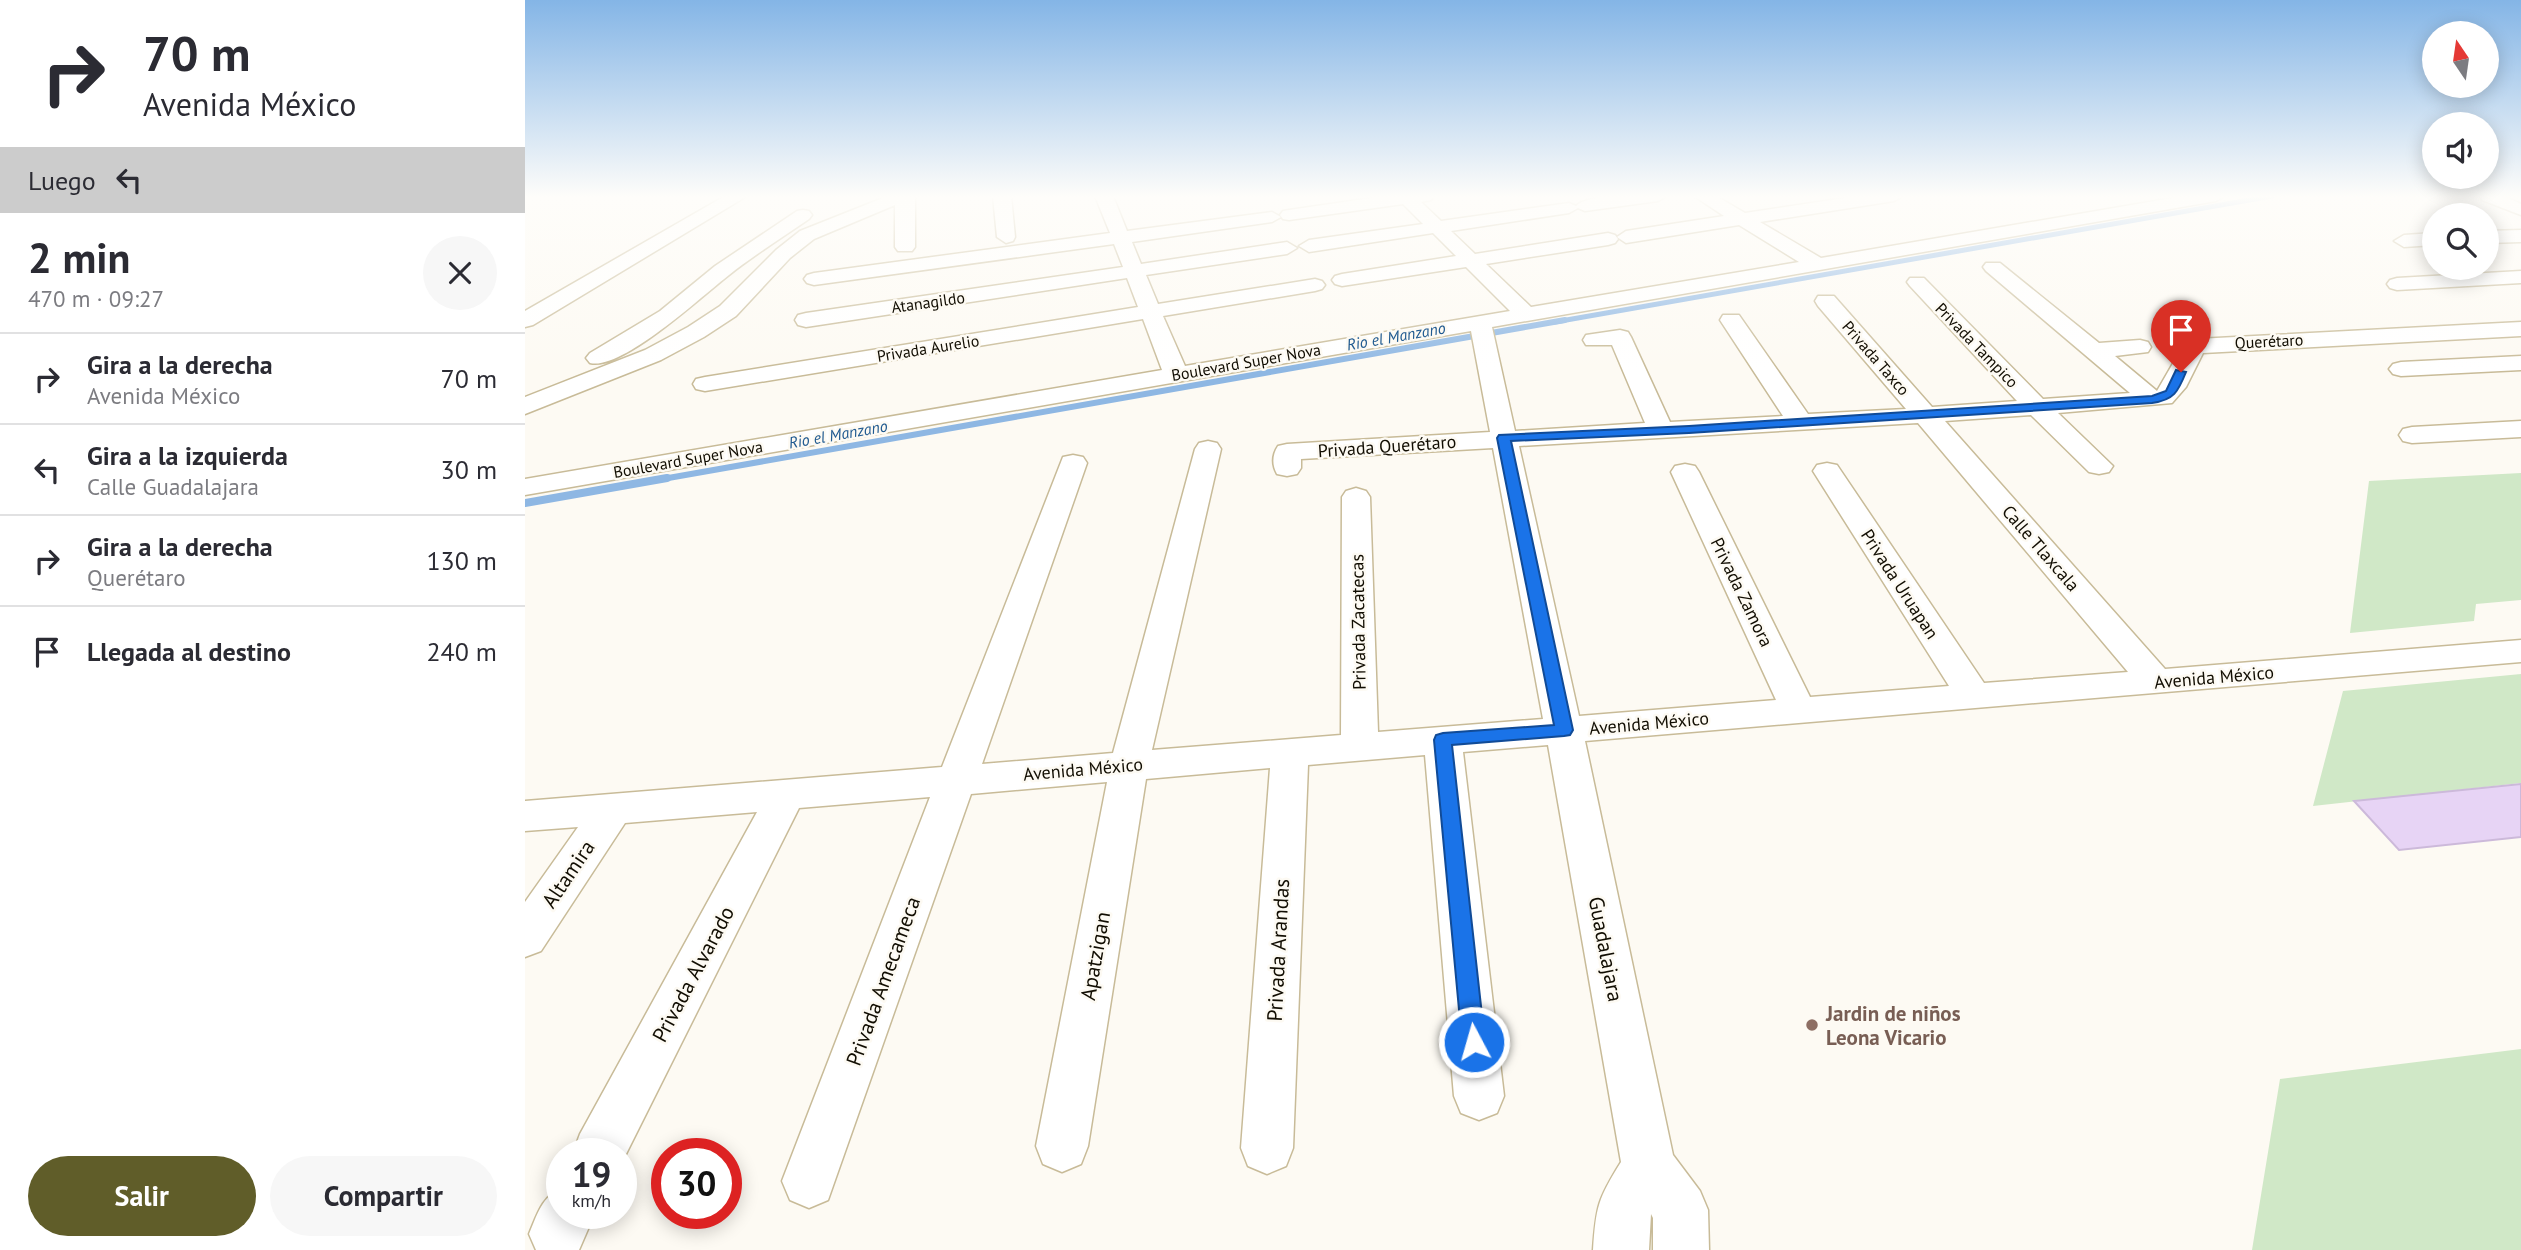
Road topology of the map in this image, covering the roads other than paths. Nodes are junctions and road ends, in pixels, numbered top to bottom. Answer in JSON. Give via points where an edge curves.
{"nodes":[{"id":1,"x":638,"y":254,"type":"edge"},
{"id":2,"x":744,"y":254,"type":"edge"},
{"id":3,"x":783,"y":254,"type":"edge"},
{"id":4,"x":998,"y":254,"type":"edge"},
{"id":5,"x":1127,"y":254,"type":"edge"},
{"id":6,"x":1247,"y":254,"type":"edge"},
{"id":7,"x":1465,"y":254,"type":"edge"},
{"id":8,"x":1514,"y":254,"type":"edge"},
{"id":9,"x":1800,"y":254,"type":"edge"},
{"id":10,"x":1847,"y":254,"type":"edge"},
{"id":11,"x":1853,"y":254,"type":"edge"},
{"id":12,"x":1472,"y":261,"type":"junction"},
{"id":13,"x":1811,"y":261,"type":"junction"},
{"id":14,"x":1993,"y":267,"type":"dead end"},
{"id":15,"x":1135,"y":272,"type":"junction"},
{"id":16,"x":2521,"y":277,"type":"edge"},
{"id":17,"x":814,"y":279,"type":"dead end"},
{"id":18,"x":1342,"y":280,"type":"dead end"},
{"id":19,"x":1917,"y":282,"type":"dead end"},
{"id":20,"x":2397,"y":284,"type":"dead end"},
{"id":21,"x":1314,"y":285,"type":"dead end"},
{"id":22,"x":751,"y":290,"type":"junction"},
{"id":23,"x":699,"y":291,"type":"junction"},
{"id":24,"x":1826,"y":301,"type":"dead end"},
{"id":25,"x":1522,"y":309,"type":"junction"},
{"id":26,"x":1151,"y":312,"type":"junction"},
{"id":27,"x":525,"y":320,"type":"edge"},
{"id":28,"x":806,"y":320,"type":"dead end"},
{"id":29,"x":1731,"y":320,"type":"dead end"},
{"id":30,"x":1481,"y":330,"type":"junction"},
{"id":31,"x":2515,"y":332,"type":"edge"},
{"id":32,"x":1594,"y":340,"type":"dead end"},
{"id":33,"x":2140,"y":347,"type":"dead end"},
{"id":34,"x":2092,"y":351,"type":"junction"},
{"id":35,"x":2521,"y":363,"type":"edge"},
{"id":36,"x":1174,"y":368,"type":"junction"},
{"id":37,"x":2401,"y":369,"type":"dead end"},
{"id":38,"x":705,"y":384,"type":"dead end"},
{"id":39,"x":525,"y":392,"type":"edge"},
{"id":40,"x":2152,"y":399,"type":"junction"},
{"id":41,"x":525,"y":406,"type":"edge"},
{"id":42,"x":2038,"y":408,"type":"junction"},
{"id":43,"x":1926,"y":415,"type":"junction"},
{"id":44,"x":1801,"y":423,"type":"junction"},
{"id":45,"x":2521,"y":429,"type":"edge"},
{"id":46,"x":1661,"y":431,"type":"junction"},
{"id":47,"x":2413,"y":435,"type":"dead end"},
{"id":48,"x":1504,"y":438,"type":"junction"},
{"id":49,"x":1208,"y":449,"type":"dead end"},
{"id":50,"x":1073,"y":463,"type":"dead end"},
{"id":51,"x":2099,"y":466,"type":"dead end"},
{"id":52,"x":1287,"y":468,"type":"dead end"},
{"id":53,"x":1826,"y":471,"type":"dead end"},
{"id":54,"x":1685,"y":472,"type":"dead end"},
{"id":55,"x":525,"y":473,"type":"edge"},
{"id":56,"x":525,"y":487,"type":"edge"},
{"id":57,"x":1356,"y":497,"type":"dead end"},
{"id":58,"x":2521,"y":652,"type":"edge"},
{"id":59,"x":2156,"y":681,"type":"junction"},
{"id":60,"x":1974,"y":696,"type":"junction"},
{"id":61,"x":1799,"y":711,"type":"junction"},
{"id":62,"x":1564,"y":730,"type":"junction"},
{"id":63,"x":1443,"y":740,"type":"junction"},
{"id":64,"x":1360,"y":747,"type":"junction"},
{"id":65,"x":1290,"y":752,"type":"junction"},
{"id":66,"x":1129,"y":766,"type":"junction"},
{"id":67,"x":956,"y":780,"type":"junction"},
{"id":68,"x":786,"y":795,"type":"junction"},
{"id":69,"x":612,"y":810,"type":"junction"},
{"id":70,"x":525,"y":816,"type":"edge"},
{"id":71,"x":525,"y":938,"type":"edge"},
{"id":72,"x":1479,"y":1097,"type":"dead end"},
{"id":73,"x":607,"y":1138,"type":"edge"},
{"id":74,"x":1062,"y":1146,"type":"dead end"},
{"id":75,"x":1267,"y":1148,"type":"dead end"},
{"id":76,"x":1649,"y":1167,"type":"junction"},
{"id":77,"x":809,"y":1181,"type":"dead end"},
{"id":78,"x":1621,"y":1250,"type":"edge"},
{"id":79,"x":1681,"y":1250,"type":"edge"}],
"edges":[{"from":1,"to":27,"type":"street"},
{"from":2,"to":23,"type":"street"},
{"from":3,"to":22,"type":"street"},
{"from":4,"to":17,"type":"street"},
{"from":5,"to":15,"type":"street"},
{"from":6,"to":15,"type":"street","name":"Atanagildo"},
{"from":7,"to":12,"type":"street"},
{"from":8,"to":12,"type":"street"},
{"from":9,"to":13,"type":"street"},
{"from":10,"to":13,"type":"street","name":"Boulevard Super Nova"},
{"from":11,"to":13,"type":"street","name":"Boulevard Super Nova"},
{"from":12,"to":18,"type":"street"},
{"from":12,"to":25,"type":"street"},
{"from":13,"to":25,"type":"street","name":"Boulevard Super Nova"},
{"from":14,"to":34,"type":"street"},
{"from":15,"to":26,"type":"street"},
{"from":15,"to":28,"type":"street","name":"Atanagildo"},
{"from":16,"to":20,"type":"street"},
{"from":19,"to":42,"type":"street","name":"Privada Tampico"},
{"from":21,"to":26,"type":"street","name":"Privada Aurelio"},
{"from":22,"to":23,"type":"street"},
{"from":22,"to":41,"type":"street","via":[[707,325],[653,355]]},
{"from":23,"to":39,"type":"street","via":[[622,346]]},
{"from":24,"to":43,"type":"street","name":"Privada Taxco"},
{"from":25,"to":30,"type":"street","name":"Boulevard Super Nova"},
{"from":25,"to":36,"type":"street","name":"Boulevard Super Nova"},
{"from":26,"to":36,"type":"street"},
{"from":26,"to":38,"type":"street","name":"Privada Aurelio"},
{"from":29,"to":44,"type":"street"},
{"from":30,"to":36,"type":"street","name":"Boulevard Super Nova"},
{"from":30,"to":48,"type":"street","name":"Guadalajara"},
{"from":31,"to":40,"type":"street","name":"Querétaro","via":[[2197,346],[2190,351],[2171,393]]},
{"from":32,"to":46,"type":"street","via":[[1620,337]]},
{"from":33,"to":34,"type":"street"},
{"from":34,"to":40,"type":"street"},
{"from":35,"to":37,"type":"street"},
{"from":36,"to":55,"type":"street","name":"Boulevard Super Nova"},
{"from":36,"to":56,"type":"street","name":"Boulevard Super Nova"},
{"from":40,"to":42,"type":"street"},
{"from":42,"to":43,"type":"street"},
{"from":42,"to":51,"type":"street","name":"Privada Tampico"},
{"from":43,"to":44,"type":"street"},
{"from":43,"to":59,"type":"street","name":"Calle Tlaxcala"},
{"from":44,"to":46,"type":"street"},
{"from":45,"to":47,"type":"street"},
{"from":46,"to":48,"type":"street"},
{"from":48,"to":52,"type":"street","name":"Privada Querétaro","via":[[1287,452]]},
{"from":48,"to":62,"type":"street","name":"Guadalajara"},
{"from":49,"to":66,"type":"street","name":"Apatzigan"},
{"from":50,"to":67,"type":"street","name":"Privada Amecameca"},
{"from":53,"to":60,"type":"street","name":"Privada Uruapan"},
{"from":54,"to":61,"type":"street","name":"Privada Zamora"},
{"from":57,"to":64,"type":"street","name":"Privada Zacatecas"},
{"from":58,"to":59,"type":"street","name":"Avenida México"},
{"from":59,"to":60,"type":"street","name":"Avenida México"},
{"from":60,"to":61,"type":"street","name":"Avenida México"},
{"from":61,"to":62,"type":"street","name":"Avenida México"},
{"from":62,"to":63,"type":"street","name":"Avenida México"},
{"from":62,"to":76,"type":"street","name":"Guadalajara"},
{"from":63,"to":64,"type":"street","name":"Avenida México"},
{"from":63,"to":72,"type":"street"},
{"from":64,"to":65,"type":"street","name":"Avenida México"},
{"from":65,"to":66,"type":"street","name":"Avenida México"},
{"from":65,"to":75,"type":"street","name":"Privada Arandas"},
{"from":66,"to":67,"type":"street","name":"Avenida México"},
{"from":66,"to":74,"type":"street","name":"Apatzigan"},
{"from":67,"to":68,"type":"street","name":"Avenida México"},
{"from":67,"to":77,"type":"street","name":"Privada Amecameca"},
{"from":68,"to":69,"type":"street","name":"Avenida México"},
{"from":68,"to":73,"type":"street","name":"Privada Alvarado"},
{"from":69,"to":70,"type":"street","name":"Avenida México"},
{"from":69,"to":71,"type":"street","name":"Altamira"},
{"from":76,"to":78,"type":"street","via":[[1623,1209]]},
{"from":76,"to":79,"type":"street","via":[[1681,1210]]}]}
